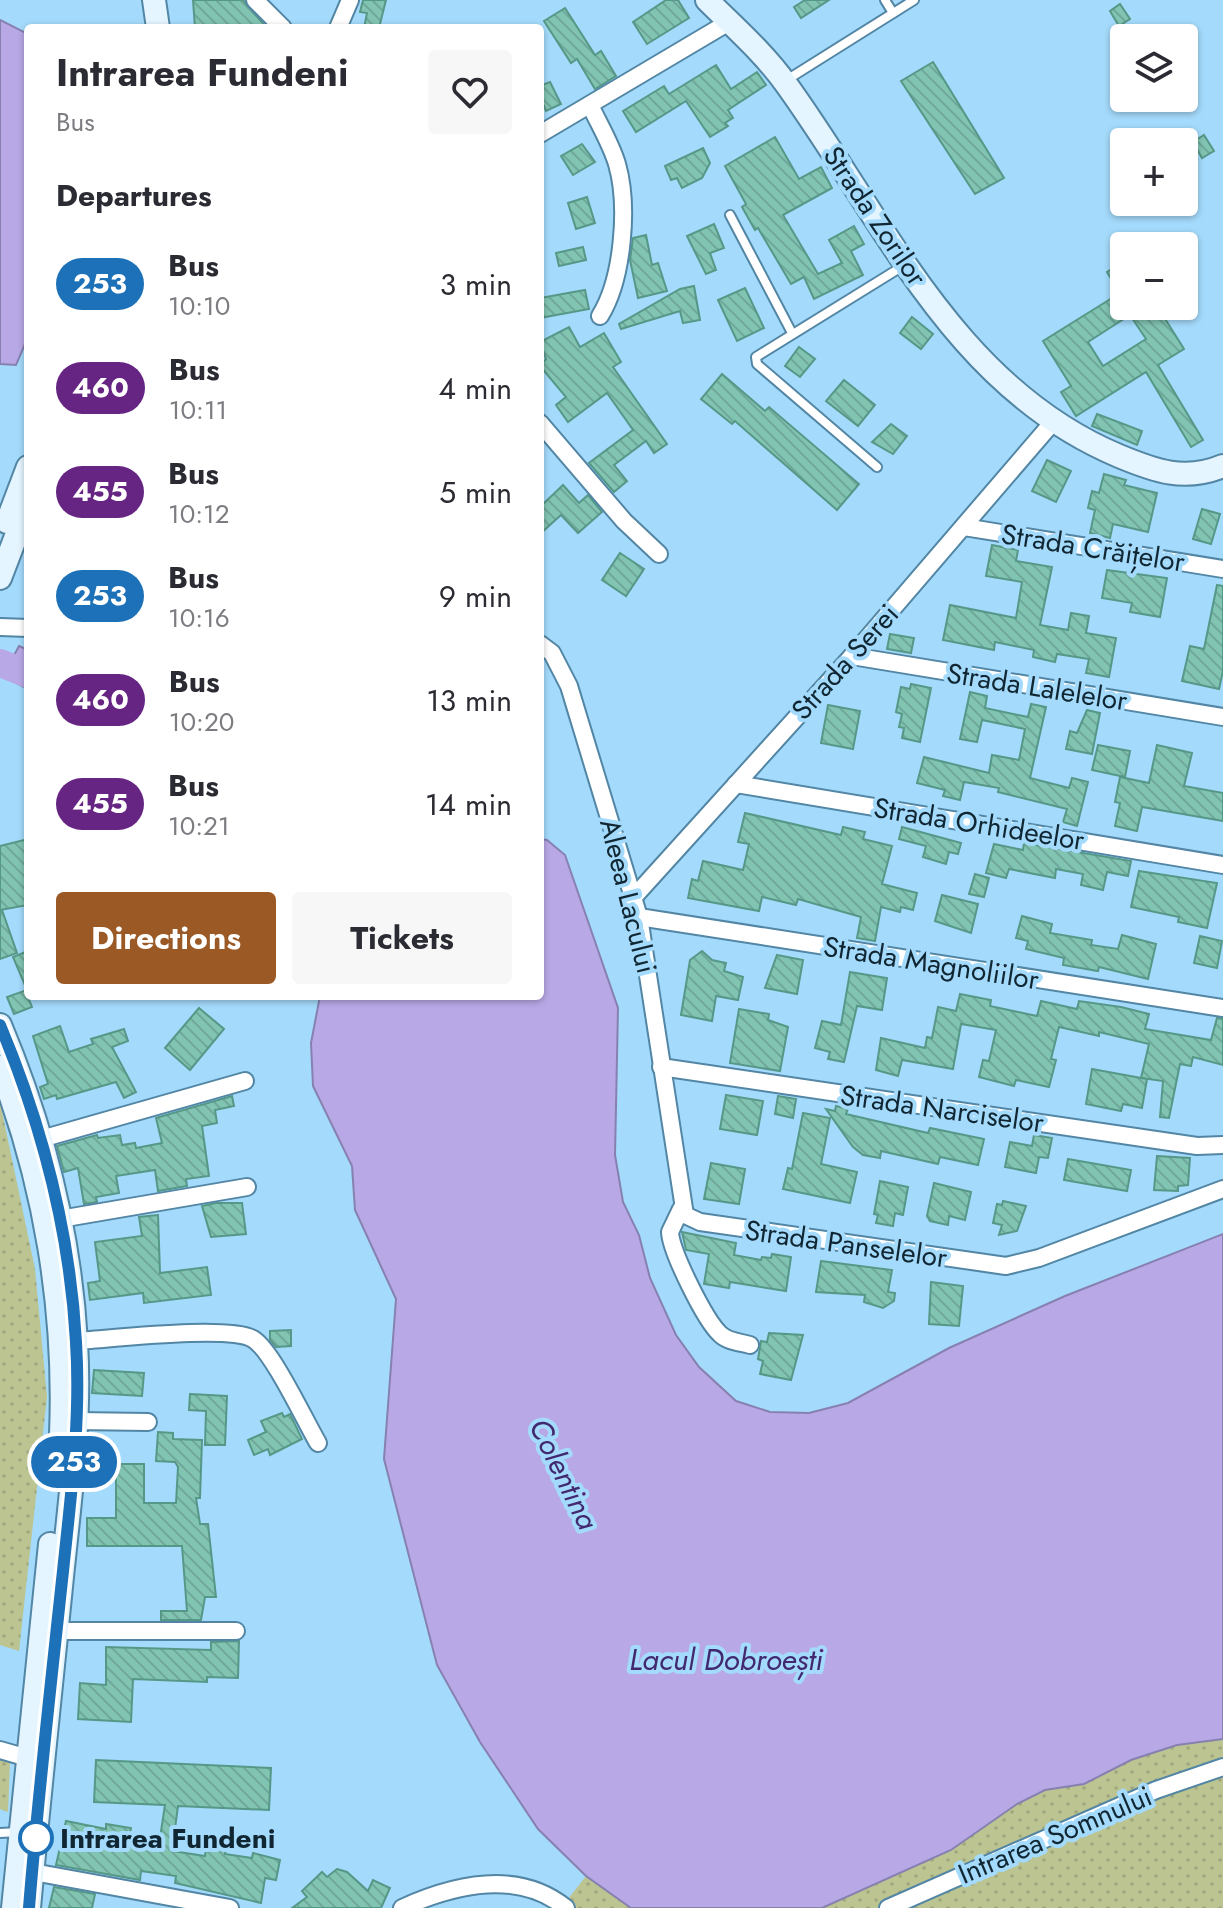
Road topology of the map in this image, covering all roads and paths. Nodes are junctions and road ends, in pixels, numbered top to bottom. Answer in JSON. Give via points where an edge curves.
{"nodes":[{"id":1,"x":154,"y":0,"type":"edge"},
{"id":2,"x":166,"y":0,"type":"edge"},
{"id":3,"x":255,"y":0,"type":"edge"},
{"id":4,"x":350,"y":0,"type":"edge"},
{"id":5,"x":707,"y":0,"type":"edge"},
{"id":6,"x":885,"y":0,"type":"edge"},
{"id":7,"x":914,"y":0,"type":"edge"},
{"id":8,"x":893,"y":13,"type":"junction"},
{"id":9,"x":729,"y":22,"type":"junction"},
{"id":10,"x":157,"y":24,"type":"edge"},
{"id":11,"x":169,"y":24,"type":"edge"},
{"id":12,"x":279,"y":24,"type":"edge"},
{"id":13,"x":340,"y":24,"type":"edge"},
{"id":14,"x":784,"y":81,"type":"junction"},
{"id":15,"x":591,"y":107,"type":"junction"},
{"id":16,"x":544,"y":132,"type":"edge"},
{"id":17,"x":730,"y":215,"type":"dead end"},
{"id":18,"x":907,"y":263,"type":"junction"},
{"id":19,"x":600,"y":316,"type":"dead end"},
{"id":20,"x":792,"y":333,"type":"junction"},
{"id":21,"x":1053,"y":422,"type":"junction"},
{"id":22,"x":544,"y":428,"type":"edge"},
{"id":23,"x":1223,"y":466,"type":"edge"},
{"id":24,"x":877,"y":467,"type":"dead end"},
{"id":25,"x":24,"y":477,"type":"edge"},
{"id":26,"x":24,"y":515,"type":"edge"},
{"id":27,"x":964,"y":527,"type":"junction"},
{"id":28,"x":0,"y":539,"type":"edge"},
{"id":29,"x":659,"y":554,"type":"dead end"},
{"id":30,"x":1223,"y":569,"type":"edge"},
{"id":31,"x":0,"y":578,"type":"edge"},
{"id":32,"x":0,"y":627,"type":"edge"},
{"id":33,"x":24,"y":628,"type":"edge"},
{"id":34,"x":544,"y":647,"type":"edge"},
{"id":35,"x":852,"y":656,"type":"junction"},
{"id":36,"x":1223,"y":717,"type":"edge"},
{"id":37,"x":736,"y":784,"type":"junction"},
{"id":38,"x":1223,"y":865,"type":"edge"},
{"id":39,"x":633,"y":898,"type":"junction"},
{"id":40,"x":639,"y":917,"type":"junction"},
{"id":41,"x":1223,"y":1008,"type":"edge"},
{"id":42,"x":0,"y":1025,"type":"edge"},
{"id":43,"x":0,"y":1067,"type":"edge"},
{"id":44,"x":661,"y":1067,"type":"junction"},
{"id":45,"x":245,"y":1081,"type":"dead end"},
{"id":46,"x":41,"y":1139,"type":"junction"},
{"id":47,"x":1223,"y":1145,"type":"edge"},
{"id":48,"x":247,"y":1187,"type":"dead end"},
{"id":49,"x":1223,"y":1189,"type":"edge"},
{"id":50,"x":681,"y":1209,"type":"junction"},
{"id":51,"x":60,"y":1219,"type":"junction"},
{"id":52,"x":76,"y":1341,"type":"junction"},
{"id":53,"x":750,"y":1345,"type":"dead end"},
{"id":54,"x":76,"y":1421,"type":"junction"},
{"id":55,"x":148,"y":1422,"type":"dead end"},
{"id":56,"x":318,"y":1443,"type":"dead end"},
{"id":57,"x":57,"y":1631,"type":"junction"},
{"id":58,"x":236,"y":1631,"type":"dead end"},
{"id":59,"x":0,"y":1750,"type":"edge"},
{"id":60,"x":28,"y":1758,"type":"junction"},
{"id":61,"x":1223,"y":1767,"type":"edge"},
{"id":62,"x":10,"y":1833,"type":"edge"},
{"id":63,"x":33,"y":1872,"type":"junction"},
{"id":64,"x":14,"y":1905,"type":"edge"},
{"id":65,"x":230,"y":1908,"type":"edge"},
{"id":66,"x":402,"y":1908,"type":"edge"},
{"id":67,"x":566,"y":1908,"type":"edge"},
{"id":68,"x":888,"y":1908,"type":"edge"}],
"edges":[{"from":1,"to":10,"type":"main road"},
{"from":2,"to":11,"type":"main road"},
{"from":3,"to":12,"type":"street"},
{"from":4,"to":13,"type":"street"},
{"from":5,"to":9,"type":"main road","name":"Strada Zorilor"},
{"from":6,"to":8,"type":"lane"},
{"from":7,"to":8,"type":"lane"},
{"from":8,"to":14,"type":"lane"},
{"from":9,"to":14,"type":"main road","name":"Strada Zorilor"},
{"from":9,"to":15,"type":"street"},
{"from":14,"to":18,"type":"main road","name":"Strada Zorilor"},
{"from":15,"to":16,"type":"street"},
{"from":15,"to":19,"type":"street","via":[[617,165],[622,200],[614,290]]},
{"from":17,"to":20,"type":"lane"},
{"from":18,"to":20,"type":"lane"},
{"from":18,"to":21,"type":"main road","name":"Strada Zorilor","via":[[990,372]]},
{"from":20,"to":24,"type":"lane","via":[[762,350],[757,364]]},
{"from":21,"to":23,"type":"main road","name":"Strada Zorilor","via":[[1097,447],[1173,475],[1198,475]]},
{"from":21,"to":27,"type":"street","name":"Strada Serei"},
{"from":22,"to":29,"type":"street"},
{"from":25,"to":28,"type":"main road"},
{"from":26,"to":31,"type":"main road"},
{"from":27,"to":30,"type":"street","name":"Strada Crăițelor"},
{"from":27,"to":35,"type":"street","name":"Strada Serei"},
{"from":32,"to":33,"type":"street"},
{"from":34,"to":39,"type":"street","name":"Aleea Lacului","via":[[569,686]]},
{"from":35,"to":36,"type":"street","name":"Strada Lalelelor"},
{"from":35,"to":37,"type":"street","name":"Strada Serei"},
{"from":37,"to":38,"type":"street","name":"Strada Orhideelor"},
{"from":37,"to":39,"type":"street","name":"Strada Serei"},
{"from":39,"to":40,"type":"street","name":"Aleea Lacului"},
{"from":40,"to":41,"type":"street","name":"Strada Magnoliilor"},
{"from":40,"to":44,"type":"street","name":"Aleea Lacului"},
{"from":42,"to":46,"type":"main road"},
{"from":43,"to":60,"type":"main road","via":[[42,1208],[61,1342],[59,1451]]},
{"from":44,"to":47,"type":"street","name":"Strada Narciselor","via":[[1197,1146]]},
{"from":44,"to":50,"type":"street","name":"Aleea Lacului"},
{"from":45,"to":46,"type":"street"},
{"from":46,"to":51,"type":"main road"},
{"from":48,"to":51,"type":"street"},
{"from":49,"to":50,"type":"street","name":"Strada Panselelor","via":[[1016,1265],[995,1266],[700,1222]]},
{"from":50,"to":53,"type":"street","name":"Aleea Lacului","via":[[670,1232],[713,1326],[729,1340]]},
{"from":51,"to":52,"type":"main road"},
{"from":52,"to":54,"type":"main road"},
{"from":52,"to":56,"type":"street","via":[[224,1333],[254,1340]]},
{"from":54,"to":55,"type":"street"},
{"from":54,"to":57,"type":"main road"},
{"from":57,"to":58,"type":"street"},
{"from":57,"to":63,"type":"main road"},
{"from":59,"to":60,"type":"street"},
{"from":60,"to":62,"type":"main road"},
{"from":61,"to":68,"type":"street","name":"Intrarea Somnului","via":[[1156,1790]]},
{"from":62,"to":64,"type":"main road"},
{"from":63,"to":64,"type":"main road"},
{"from":63,"to":65,"type":"street"},
{"from":66,"to":67,"type":"street","via":[[437,1895],[506,1882],[543,1892]]}]}
